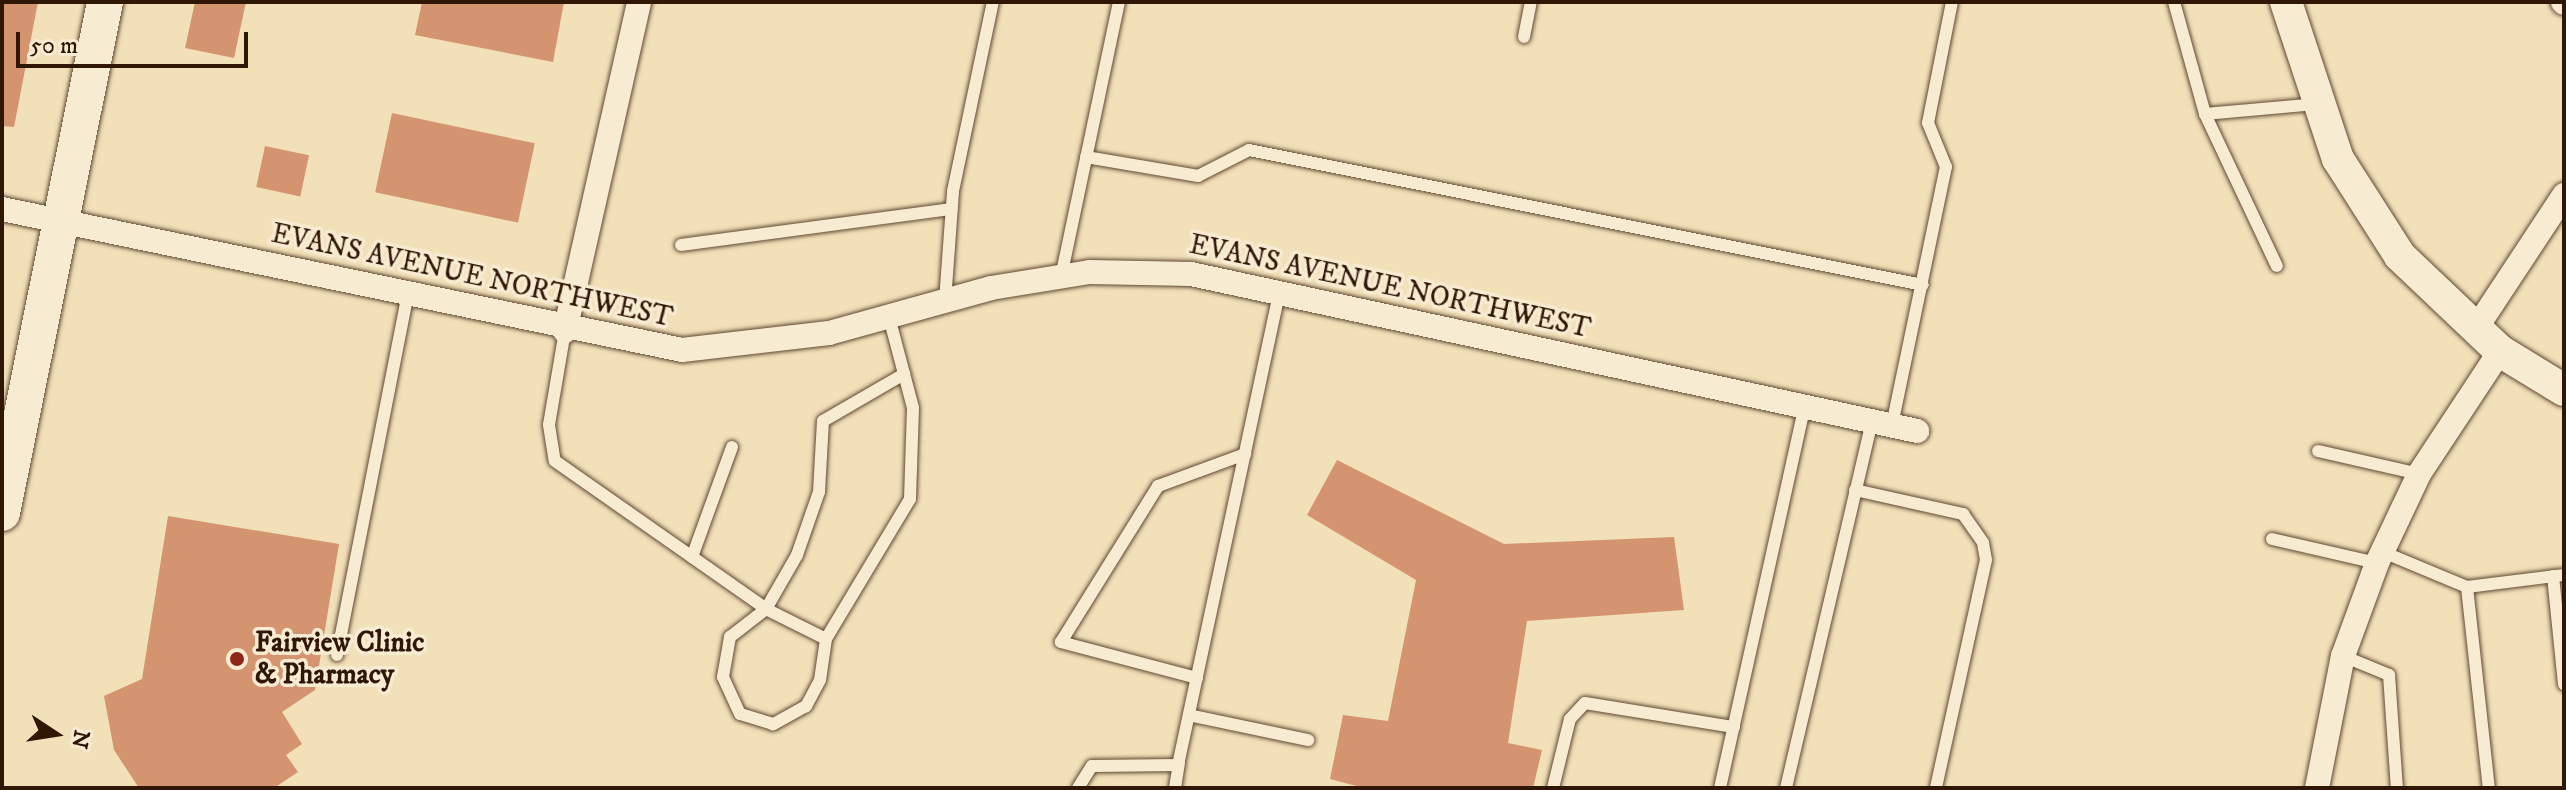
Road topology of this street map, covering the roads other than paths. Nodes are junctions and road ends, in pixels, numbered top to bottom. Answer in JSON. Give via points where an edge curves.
{"nodes":[{"id":1,"x":105,"y":2,"type":"edge"},
{"id":2,"x":639,"y":2,"type":"edge"},
{"id":3,"x":993,"y":2,"type":"edge"},
{"id":4,"x":1119,"y":2,"type":"edge"},
{"id":5,"x":1531,"y":2,"type":"edge"},
{"id":6,"x":1952,"y":2,"type":"edge"},
{"id":7,"x":2174,"y":2,"type":"edge"},
{"id":8,"x":2286,"y":2,"type":"edge"},
{"id":9,"x":1524,"y":37,"type":"dead end"},
{"id":10,"x":2316,"y":104,"type":"junction"},
{"id":11,"x":2205,"y":114,"type":"junction"},
{"id":12,"x":1086,"y":157,"type":"junction"},
{"id":13,"x":2564,"y":195,"type":"edge"},
{"id":14,"x":2,"y":209,"type":"edge"},
{"id":15,"x":952,"y":209,"type":"junction"},
{"id":16,"x":62,"y":220,"type":"junction"},
{"id":17,"x":681,"y":245,"type":"dead end"},
{"id":18,"x":2277,"y":266,"type":"dead end"},
{"id":19,"x":1061,"y":277,"type":"junction"},
{"id":20,"x":1923,"y":285,"type":"junction"},
{"id":21,"x":1280,"y":291,"type":"junction"},
{"id":22,"x":408,"y":294,"type":"junction"},
{"id":23,"x":945,"y":301,"type":"junction"},
{"id":24,"x":889,"y":317,"type":"junction"},
{"id":25,"x":2475,"y":330,"type":"junction"},
{"id":26,"x":565,"y":331,"type":"junction"},
{"id":27,"x":2500,"y":351,"type":"junction"},
{"id":28,"x":904,"y":374,"type":"junction"},
{"id":29,"x":2564,"y":390,"type":"edge"},
{"id":30,"x":1805,"y":406,"type":"junction"},
{"id":31,"x":1882,"y":423,"type":"junction"},
{"id":32,"x":1917,"y":431,"type":"dead end"},
{"id":33,"x":732,"y":447,"type":"dead end"},
{"id":34,"x":2318,"y":451,"type":"dead end"},
{"id":35,"x":1245,"y":454,"type":"junction"},
{"id":36,"x":2419,"y":474,"type":"junction"},
{"id":37,"x":1855,"y":490,"type":"junction"},
{"id":38,"x":2,"y":513,"type":"edge"},
{"id":39,"x":2272,"y":539,"type":"dead end"},
{"id":40,"x":692,"y":557,"type":"junction"},
{"id":41,"x":2380,"y":558,"type":"junction"},
{"id":42,"x":2558,"y":576,"type":"edge"},
{"id":43,"x":2467,"y":587,"type":"junction"},
{"id":44,"x":766,"y":609,"type":"junction"},
{"id":45,"x":826,"y":639,"type":"junction"},
{"id":46,"x":337,"y":655,"type":"dead end"},
{"id":47,"x":2343,"y":656,"type":"junction"},
{"id":48,"x":1197,"y":678,"type":"junction"},
{"id":49,"x":2564,"y":684,"type":"edge"},
{"id":50,"x":1189,"y":715,"type":"junction"},
{"id":51,"x":1734,"y":727,"type":"junction"},
{"id":52,"x":1308,"y":740,"type":"dead end"},
{"id":53,"x":1179,"y":763,"type":"junction"},
{"id":54,"x":1078,"y":788,"type":"edge"},
{"id":55,"x":1175,"y":788,"type":"edge"},
{"id":56,"x":1553,"y":788,"type":"edge"},
{"id":57,"x":1720,"y":788,"type":"edge"},
{"id":58,"x":1786,"y":788,"type":"edge"},
{"id":59,"x":1936,"y":788,"type":"edge"},
{"id":60,"x":2317,"y":788,"type":"edge"},
{"id":61,"x":2397,"y":788,"type":"edge"},
{"id":62,"x":2489,"y":788,"type":"edge"}],
"edges":[{"from":1,"to":16,"type":"main road"},
{"from":2,"to":26,"type":"street"},
{"from":3,"to":15,"type":"lane"},
{"from":4,"to":12,"type":"lane"},
{"from":5,"to":9,"type":"lane"},
{"from":6,"to":20,"type":"lane","via":[[1928,123],[1946,167]]},
{"from":7,"to":11,"type":"lane"},
{"from":8,"to":10,"type":"street"},
{"from":10,"to":11,"type":"lane"},
{"from":10,"to":25,"type":"street","via":[[2338,159],[2392,244]]},
{"from":11,"to":18,"type":"lane"},
{"from":12,"to":19,"type":"lane"},
{"from":12,"to":20,"type":"lane","via":[[1198,176],[1249,150]]},
{"from":13,"to":25,"type":"street"},
{"from":14,"to":16,"type":"street","name":"EVANS AVENUE NORTHWEST"},
{"from":15,"to":17,"type":"lane"},
{"from":15,"to":23,"type":"lane"},
{"from":16,"to":22,"type":"street","name":"EVANS AVENUE NORTHWEST"},
{"from":16,"to":38,"type":"main road"},
{"from":19,"to":21,"type":"street","name":"EVANS AVENUE NORTHWEST","via":[[1166,272]]},
{"from":19,"to":23,"type":"street","name":"EVANS AVENUE NORTHWEST"},
{"from":20,"to":31,"type":"lane"},
{"from":21,"to":30,"type":"street","name":"EVANS AVENUE NORTHWEST"},
{"from":21,"to":35,"type":"lane"},
{"from":22,"to":26,"type":"street","name":"EVANS AVENUE NORTHWEST"},
{"from":22,"to":46,"type":"lane"},
{"from":23,"to":24,"type":"street","name":"EVANS AVENUE NORTHWEST"},
{"from":24,"to":26,"type":"street","name":"EVANS AVENUE NORTHWEST","via":[[682,350]]},
{"from":24,"to":28,"type":"lane"},
{"from":25,"to":27,"type":"street"},
{"from":26,"to":40,"type":"lane","via":[[549,425],[555,461]]},
{"from":27,"to":29,"type":"street"},
{"from":27,"to":36,"type":"street"},
{"from":28,"to":44,"type":"lane","via":[[823,421],[819,492],[797,555]]},
{"from":28,"to":45,"type":"lane","via":[[913,408],[910,499]]},
{"from":30,"to":31,"type":"street","name":"EVANS AVENUE NORTHWEST"},
{"from":30,"to":51,"type":"lane"},
{"from":31,"to":32,"type":"street","name":"EVANS AVENUE NORTHWEST"},
{"from":31,"to":37,"type":"lane"},
{"from":33,"to":40,"type":"lane"},
{"from":34,"to":36,"type":"lane"},
{"from":35,"to":48,"type":"lane"},
{"from":35,"to":48,"type":"lane","via":[[1158,486],[1061,642]]},
{"from":36,"to":41,"type":"street"},
{"from":37,"to":58,"type":"lane"},
{"from":37,"to":59,"type":"lane","via":[[1963,514],[1983,543],[1986,560]]},
{"from":39,"to":41,"type":"lane"},
{"from":40,"to":44,"type":"lane"},
{"from":41,"to":43,"type":"lane"},
{"from":41,"to":47,"type":"street"},
{"from":42,"to":43,"type":"lane"},
{"from":42,"to":49,"type":"lane"},
{"from":43,"to":62,"type":"lane"},
{"from":44,"to":45,"type":"lane"},
{"from":44,"to":45,"type":"lane","via":[[730,637],[723,677],[740,714],[773,724],[806,706],[820,680]]},
{"from":47,"to":60,"type":"street"},
{"from":47,"to":61,"type":"lane","via":[[2389,675]]},
{"from":48,"to":50,"type":"lane"},
{"from":50,"to":52,"type":"lane"},
{"from":50,"to":53,"type":"lane"},
{"from":51,"to":56,"type":"lane","via":[[1585,703],[1570,719]]},
{"from":51,"to":57,"type":"lane"},
{"from":53,"to":54,"type":"lane","via":[[1092,766]]},
{"from":53,"to":55,"type":"lane"}]}
